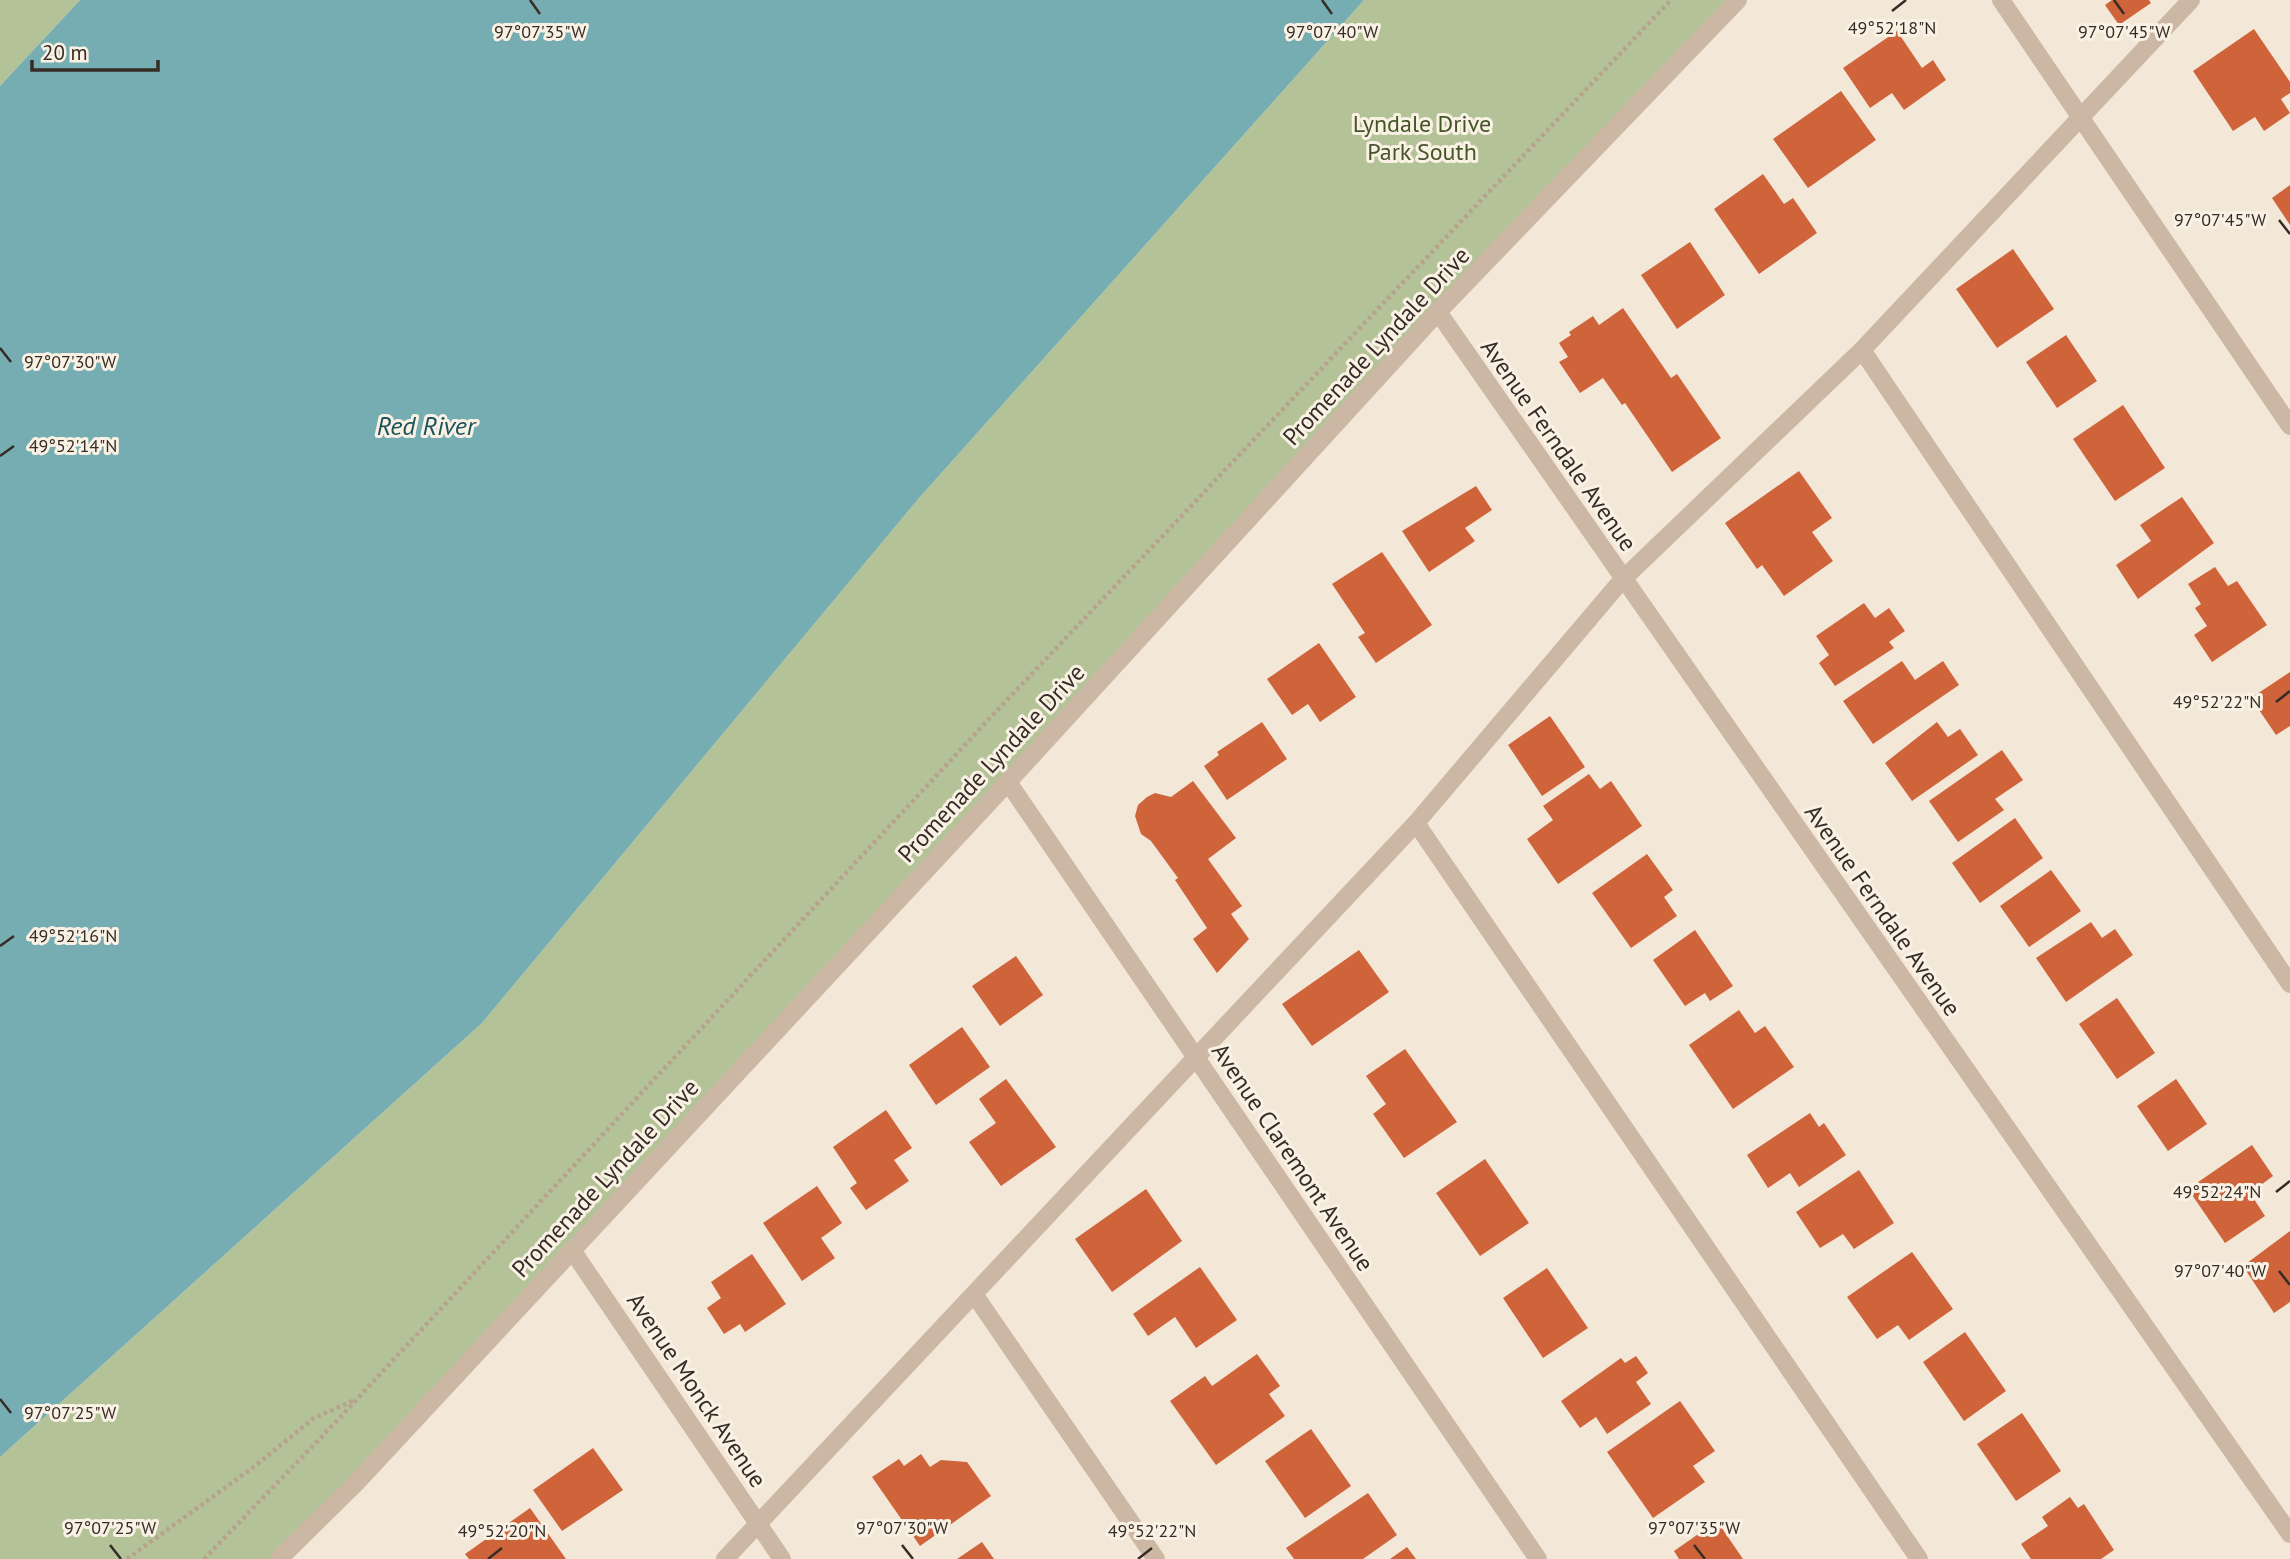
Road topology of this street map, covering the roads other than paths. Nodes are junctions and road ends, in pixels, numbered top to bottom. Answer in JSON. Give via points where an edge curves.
{"nodes":[{"id":1,"x":1738,"y":0,"type":"edge"},
{"id":2,"x":2001,"y":0,"type":"edge"},
{"id":3,"x":2191,"y":0,"type":"edge"},
{"id":4,"x":2081,"y":118,"type":"junction"},
{"id":5,"x":1438,"y":312,"type":"junction"},
{"id":6,"x":1862,"y":350,"type":"junction"},
{"id":7,"x":2290,"y":426,"type":"edge"},
{"id":8,"x":1622,"y":580,"type":"junction"},
{"id":9,"x":1008,"y":782,"type":"junction"},
{"id":10,"x":1416,"y":823,"type":"junction"},
{"id":11,"x":2290,"y":984,"type":"edge"},
{"id":12,"x":1196,"y":1058,"type":"junction"},
{"id":13,"x":572,"y":1250,"type":"junction"},
{"id":14,"x":974,"y":1294,"type":"junction"},
{"id":15,"x":758,"y":1523,"type":"junction"},
{"id":16,"x":2290,"y":1534,"type":"edge"},
{"id":17,"x":279,"y":1559,"type":"edge"},
{"id":18,"x":724,"y":1559,"type":"edge"},
{"id":19,"x":782,"y":1559,"type":"edge"},
{"id":20,"x":1156,"y":1559,"type":"edge"},
{"id":21,"x":1538,"y":1559,"type":"edge"},
{"id":22,"x":1919,"y":1559,"type":"edge"}],
"edges":[{"from":1,"to":5,"type":"street","name":"Promenade Lyndale Drive"},
{"from":2,"to":4,"type":"street"},
{"from":3,"to":4,"type":"street"},
{"from":4,"to":6,"type":"street"},
{"from":4,"to":7,"type":"street"},
{"from":5,"to":8,"type":"street","name":"Avenue Ferndale Avenue"},
{"from":5,"to":9,"type":"street","name":"Promenade Lyndale Drive"},
{"from":6,"to":8,"type":"street"},
{"from":6,"to":11,"type":"street"},
{"from":8,"to":10,"type":"street"},
{"from":8,"to":16,"type":"street","name":"Avenue Ferndale Avenue"},
{"from":9,"to":12,"type":"street","name":"Avenue Claremont Avenue"},
{"from":9,"to":13,"type":"street","name":"Promenade Lyndale Drive"},
{"from":10,"to":12,"type":"street"},
{"from":10,"to":22,"type":"street"},
{"from":12,"to":14,"type":"street"},
{"from":12,"to":21,"type":"street","name":"Avenue Claremont Avenue"},
{"from":13,"to":15,"type":"street","name":"Avenue Monck Avenue"},
{"from":13,"to":17,"type":"street","name":"Promenade Lyndale Drive","via":[[356,1483]]},
{"from":14,"to":15,"type":"street"},
{"from":14,"to":20,"type":"street"},
{"from":15,"to":18,"type":"street"},
{"from":15,"to":19,"type":"street","name":"Avenue Monck Avenue"}]}
